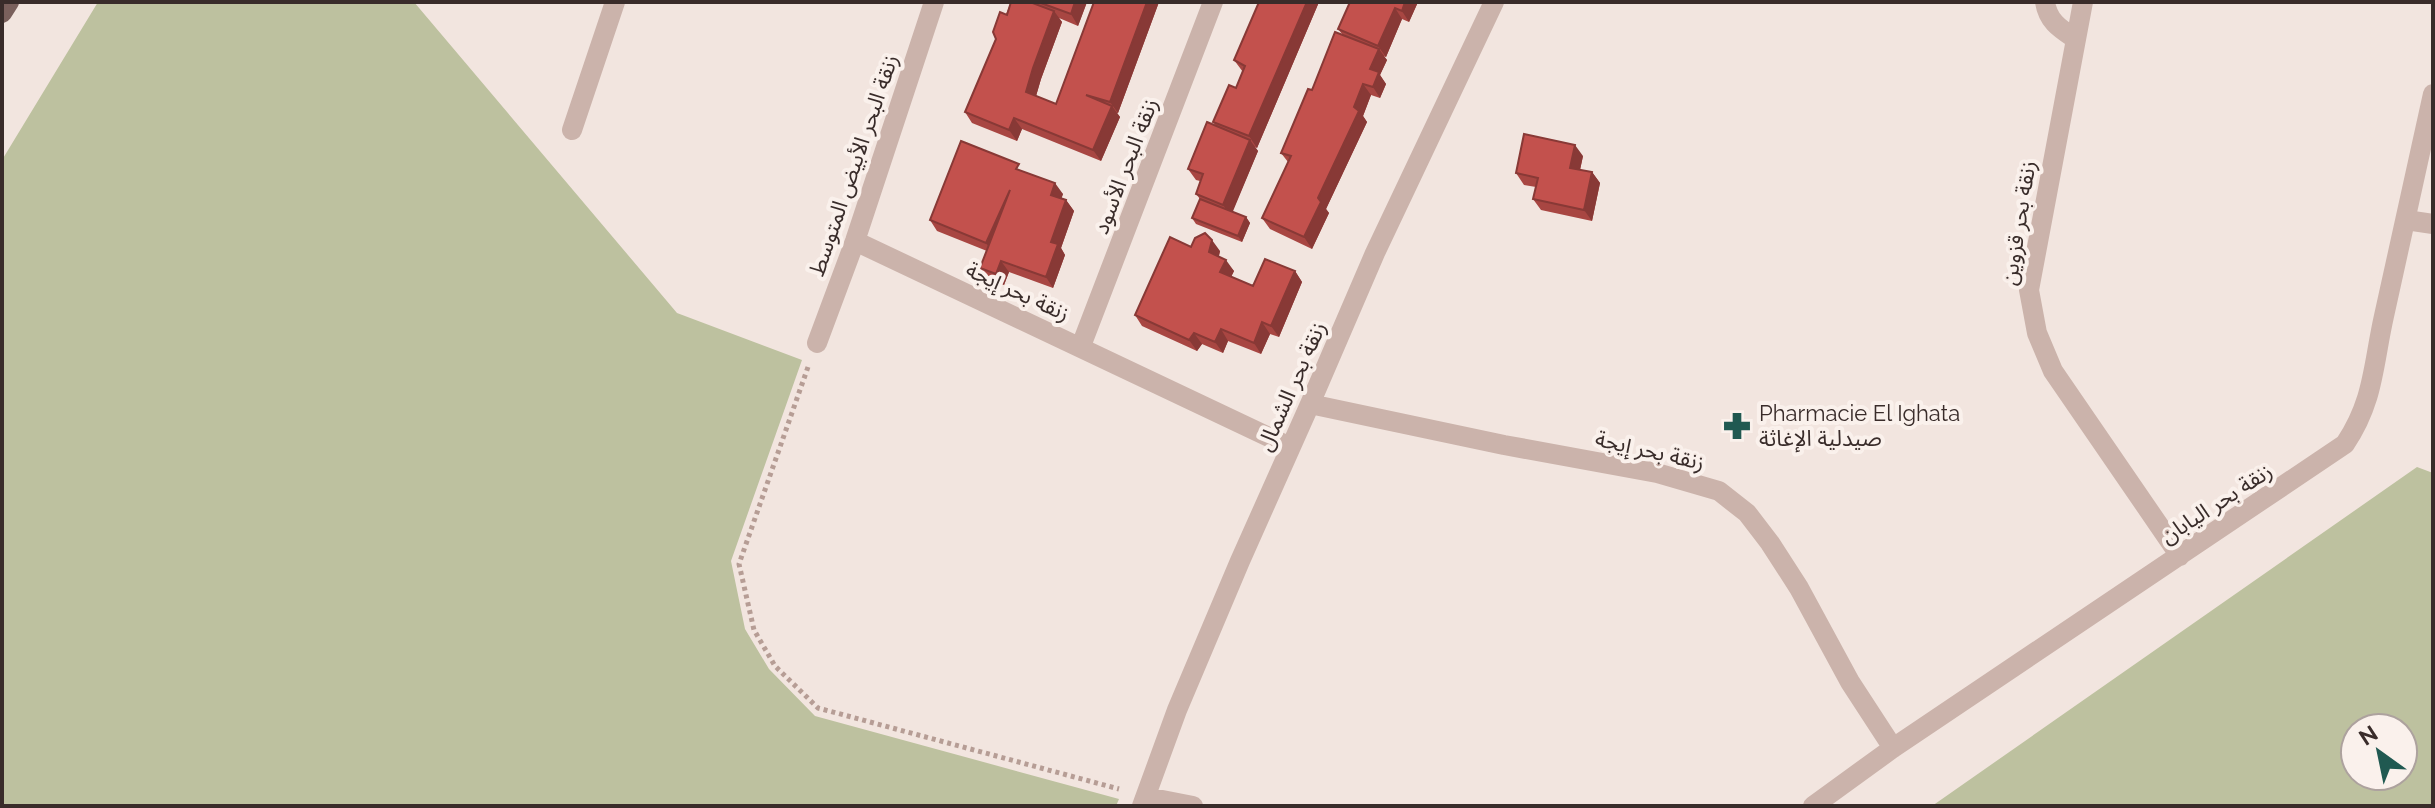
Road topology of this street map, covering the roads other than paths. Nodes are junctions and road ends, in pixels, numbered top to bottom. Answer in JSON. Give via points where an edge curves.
{"nodes":[{"id":1,"x":9,"y":2,"type":"edge"},
{"id":2,"x":615,"y":2,"type":"edge"},
{"id":3,"x":934,"y":2,"type":"edge"},
{"id":4,"x":1213,"y":2,"type":"edge"},
{"id":5,"x":1494,"y":2,"type":"edge"},
{"id":6,"x":2045,"y":2,"type":"edge"},
{"id":7,"x":2083,"y":2,"type":"edge"},
{"id":8,"x":2,"y":13,"type":"edge"},
{"id":9,"x":2074,"y":38,"type":"junction"},
{"id":10,"x":2433,"y":94,"type":"edge"},
{"id":11,"x":572,"y":130,"type":"dead end"},
{"id":12,"x":2406,"y":220,"type":"junction"},
{"id":13,"x":2433,"y":224,"type":"edge"},
{"id":14,"x":855,"y":241,"type":"junction"},
{"id":15,"x":817,"y":343,"type":"road end"},
{"id":16,"x":1081,"y":346,"type":"junction"},
{"id":17,"x":1310,"y":404,"type":"junction"},
{"id":18,"x":1290,"y":447,"type":"junction"},
{"id":19,"x":2180,"y":556,"type":"junction"},
{"id":20,"x":1893,"y":748,"type":"junction"},
{"id":21,"x":1144,"y":801,"type":"edge"},
{"id":22,"x":1193,"y":806,"type":"edge"},
{"id":23,"x":1813,"y":806,"type":"edge"}],
"edges":[{"from":1,"to":8,"type":"main road"},
{"from":2,"to":11,"type":"street"},
{"from":3,"to":14,"type":"street","name":"زنقة البحر الأبيض المتوسط"},
{"from":4,"to":16,"type":"street","name":"زنقة البحر الأسود"},
{"from":5,"to":17,"type":"street","name":"زنقة بحر الشمال"},
{"from":6,"to":9,"type":"street","via":[[2057,27]]},
{"from":7,"to":9,"type":"street","name":"زنقة بحر قزوين"},
{"from":9,"to":19,"type":"street","name":"زنقة بحر قزوين","via":[[2029,290],[2037,333],[2053,371]]},
{"from":10,"to":12,"type":"street","name":"زنقة بحر اليابان"},
{"from":12,"to":13,"type":"street"},
{"from":12,"to":19,"type":"street","name":"زنقة بحر اليابان","via":[[2360,422],[2345,444]]},
{"from":14,"to":15,"type":"street","name":"زنقة البحر الأبيض المتوسط"},
{"from":14,"to":16,"type":"street","name":"زنقة بحر إيجة"},
{"from":16,"to":18,"type":"street","name":"زنقة بحر إيجة"},
{"from":17,"to":18,"type":"street","name":"زنقة بحر الشمال"},
{"from":17,"to":20,"type":"street","name":"زنقة بحر إيجة","via":[[1657,473],[1719,491],[1747,513],[1770,543]]},
{"from":18,"to":21,"type":"street","name":"زنقة بحر الشمال","via":[[1177,710]]},
{"from":19,"to":20,"type":"street","name":"زنقة بحر اليابان"},
{"from":20,"to":23,"type":"street","name":"زنقة بحر اليابان"},
{"from":21,"to":22,"type":"street"}]}
